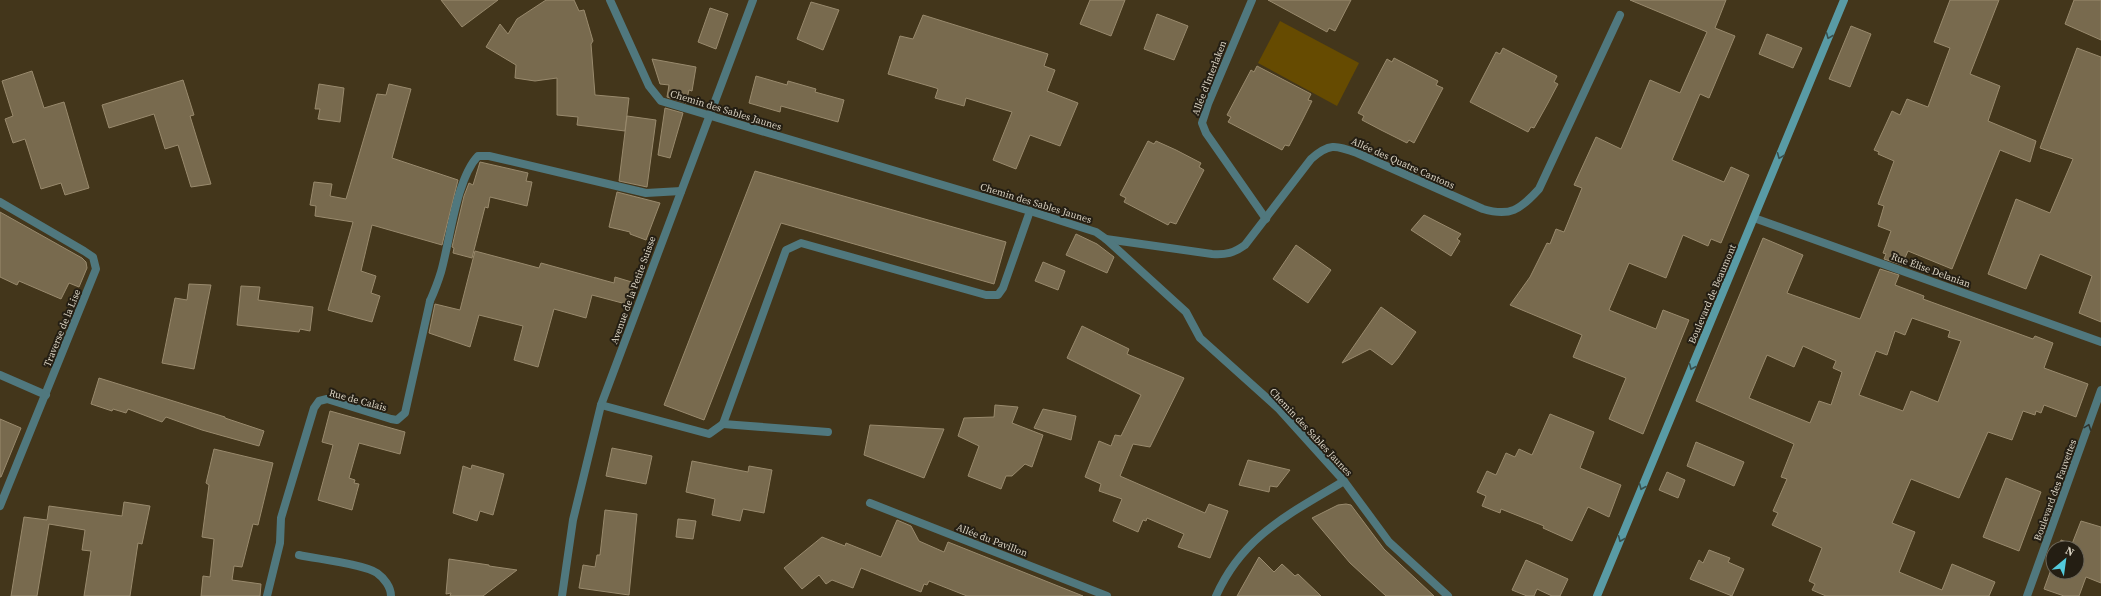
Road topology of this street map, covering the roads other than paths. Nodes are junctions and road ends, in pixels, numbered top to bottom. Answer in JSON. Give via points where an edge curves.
{"nodes":[{"id":1,"x":610,"y":0,"type":"edge"},
{"id":2,"x":754,"y":0,"type":"edge"},
{"id":3,"x":1252,"y":0,"type":"edge"},
{"id":4,"x":1844,"y":0,"type":"edge"},
{"id":5,"x":1620,"y":15,"type":"dead end"},
{"id":6,"x":711,"y":116,"type":"junction"},
{"id":7,"x":680,"y":191,"type":"junction"},
{"id":8,"x":0,"y":202,"type":"edge"},
{"id":9,"x":1030,"y":211,"type":"junction"},
{"id":10,"x":1754,"y":218,"type":"junction"},
{"id":11,"x":1266,"y":219,"type":"junction"},
{"id":12,"x":1106,"y":239,"type":"junction"},
{"id":13,"x":2101,"y":342,"type":"edge"},
{"id":14,"x":0,"y":375,"type":"edge"},
{"id":15,"x":2101,"y":390,"type":"edge"},
{"id":16,"x":46,"y":395,"type":"junction"},
{"id":17,"x":601,"y":405,"type":"junction"},
{"id":18,"x":722,"y":424,"type":"junction"},
{"id":19,"x":828,"y":432,"type":"dead end"},
{"id":20,"x":1344,"y":481,"type":"junction"},
{"id":21,"x":870,"y":503,"type":"dead end"},
{"id":22,"x":0,"y":506,"type":"edge"},
{"id":23,"x":299,"y":555,"type":"dead end"},
{"id":24,"x":267,"y":596,"type":"edge"},
{"id":25,"x":391,"y":596,"type":"edge"},
{"id":26,"x":562,"y":596,"type":"edge"},
{"id":27,"x":1108,"y":596,"type":"edge"},
{"id":28,"x":1216,"y":596,"type":"edge"},
{"id":29,"x":1448,"y":596,"type":"edge"},
{"id":30,"x":1597,"y":596,"type":"edge"},
{"id":31,"x":2027,"y":596,"type":"edge"}],
"edges":[{"from":1,"to":6,"type":"street","name":"Chemin des Sables Jaunes","via":[[649,86],[661,101]]},
{"from":2,"to":6,"type":"street","name":"Avenue de la Petite Suisse"},
{"from":3,"to":11,"type":"street","name":"Allée d'Interlaken","via":[[1202,123],[1206,133]]},
{"from":4,"to":10,"type":"street","name":"Boulevard de Beaumont","one_way":true},
{"from":5,"to":11,"type":"street","name":"Allée des Quatre Cantons","via":[[1538,190],[1526,203],[1500,214],[1483,209],[1357,153],[1335,147],[1324,148],[1311,159]]},
{"from":6,"to":7,"type":"street","name":"Avenue de la Petite Suisse"},
{"from":6,"to":9,"type":"street","name":"Chemin des Sables Jaunes"},
{"from":7,"to":17,"type":"street","name":"Avenue de la Petite Suisse"},
{"from":7,"to":24,"type":"street","name":"Rue de Calais","via":[[646,193],[490,156],[478,156],[471,164],[454,214],[441,273],[430,301],[405,414],[397,420],[327,399],[319,401],[314,408],[281,518],[280,543]]},
{"from":8,"to":16,"type":"street","name":"Traverse de la Lise","via":[[93,257],[96,269]]},
{"from":9,"to":12,"type":"street","name":"Chemin des Sables Jaunes","via":[[1096,232]]},
{"from":9,"to":18,"type":"street","via":[[1003,288],[998,295],[986,295],[801,243],[786,250]]},
{"from":10,"to":13,"type":"street","name":"Rue Élise Delanian"},
{"from":10,"to":30,"type":"street","name":"Boulevard de Beaumont","one_way":true},
{"from":11,"to":12,"type":"street","name":"Allée des Quatre Cantons","via":[[1245,245],[1226,255]]},
{"from":12,"to":20,"type":"street","name":"Chemin des Sables Jaunes","via":[[1186,312],[1200,338],[1279,409]]},
{"from":14,"to":16,"type":"street"},
{"from":31,"to":15,"type":"street","name":"Boulevard des Fauvettes","one_way":true},
{"from":16,"to":22,"type":"street","name":"Traverse de la Lise"},
{"from":17,"to":18,"type":"street","via":[[709,434]]},
{"from":17,"to":26,"type":"street","name":"Avenue de la Petite Suisse","via":[[573,520]]},
{"from":18,"to":19,"type":"street"},
{"from":20,"to":28,"type":"street","via":[[1274,524],[1248,546],[1225,575]]},
{"from":20,"to":29,"type":"street","name":"Chemin des Sables Jaunes","via":[[1389,542]]},
{"from":21,"to":27,"type":"street","name":"Allée du Pavillon"},
{"from":23,"to":25,"type":"street","via":[[376,573],[387,582]]}]}
